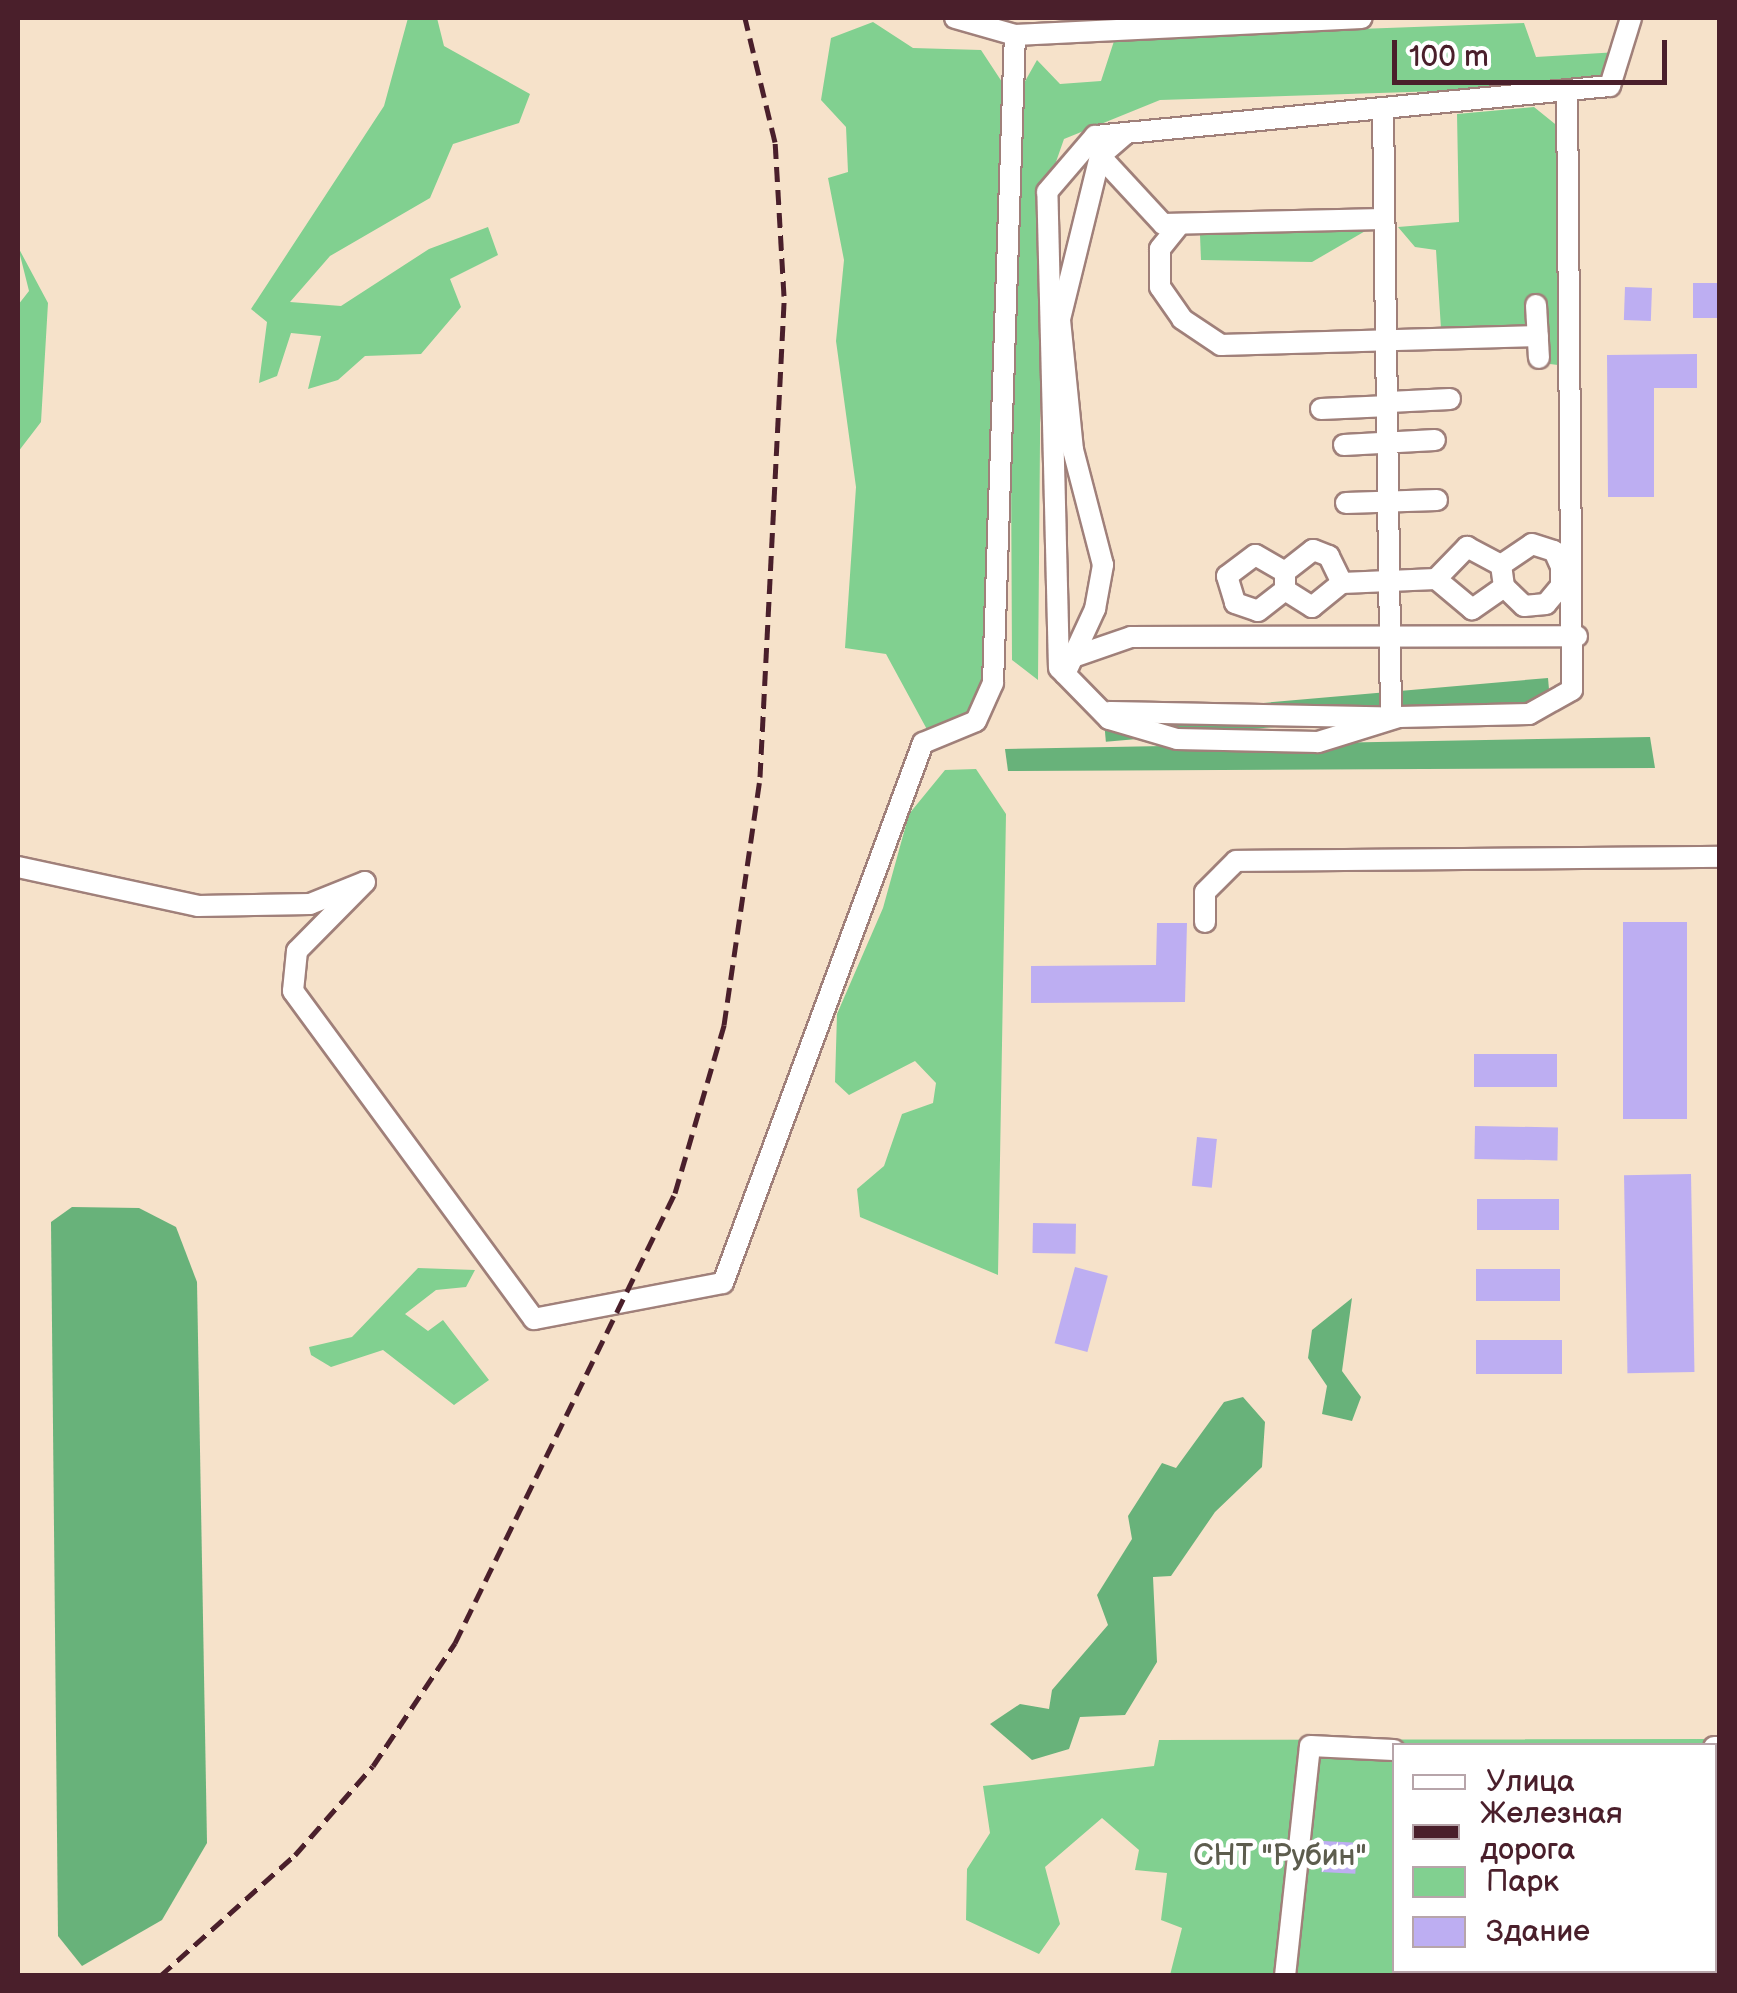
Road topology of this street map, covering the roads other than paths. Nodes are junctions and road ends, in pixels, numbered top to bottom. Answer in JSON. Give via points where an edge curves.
{"nodes":[{"id":1,"x":956,"y":18,"type":"edge"},
{"id":2,"x":1362,"y":18,"type":"edge"},
{"id":3,"x":1631,"y":18,"type":"edge"},
{"id":4,"x":1014,"y":35,"type":"junction"},
{"id":5,"x":1567,"y":90,"type":"junction"},
{"id":6,"x":1382,"y":108,"type":"junction"},
{"id":7,"x":1125,"y":134,"type":"junction"},
{"id":8,"x":1100,"y":156,"type":"junction"},
{"id":9,"x":1384,"y":219,"type":"junction"},
{"id":10,"x":1180,"y":224,"type":"junction"},
{"id":11,"x":1536,"y":306,"type":"dead end"},
{"id":12,"x":1538,"y":336,"type":"junction"},
{"id":13,"x":1387,"y":340,"type":"junction"},
{"id":14,"x":1539,"y":358,"type":"dead end"},
{"id":15,"x":1450,"y":399,"type":"dead end"},
{"id":16,"x":1389,"y":404,"type":"junction"},
{"id":17,"x":1320,"y":409,"type":"dead end"},
{"id":18,"x":1436,"y":440,"type":"dead end"},
{"id":19,"x":1390,"y":442,"type":"junction"},
{"id":20,"x":1344,"y":445,"type":"dead end"},
{"id":21,"x":1392,"y":500,"type":"junction"},
{"id":22,"x":1437,"y":500,"type":"dead end"},
{"id":23,"x":1346,"y":503,"type":"dead end"},
{"id":24,"x":1501,"y":564,"type":"junction"},
{"id":25,"x":1436,"y":579,"type":"junction"},
{"id":26,"x":1342,"y":583,"type":"junction"},
{"id":27,"x":1394,"y":584,"type":"junction"},
{"id":28,"x":1504,"y":587,"type":"junction"},
{"id":29,"x":1395,"y":636,"type":"junction"},
{"id":30,"x":1577,"y":636,"type":"junction"},
{"id":31,"x":1069,"y":666,"type":"junction"},
{"id":32,"x":1395,"y":717,"type":"junction"},
{"id":33,"x":1720,"y":856,"type":"edge"},
{"id":34,"x":18,"y":867,"type":"edge"},
{"id":35,"x":1205,"y":922,"type":"dead end"},
{"id":36,"x":1392,"y":1750,"type":"edge"},
{"id":37,"x":1285,"y":1976,"type":"edge"}],
"edges":[{"from":1,"to":4,"type":"lane"},
{"from":2,"to":4,"type":"lane"},
{"from":3,"to":5,"type":"lane","via":[[1610,86]]},
{"from":4,"to":34,"type":"lane","via":[[993,683],[976,721],[923,743],[722,1283],[534,1320],[293,991],[297,950],[365,882],[310,904],[198,906]]},
{"from":5,"to":6,"type":"lane"},
{"from":5,"to":30,"type":"lane"},
{"from":6,"to":7,"type":"lane"},
{"from":6,"to":9,"type":"lane"},
{"from":7,"to":8,"type":"lane"},
{"from":7,"to":31,"type":"lane","via":[[1096,136],[1047,192],[1044,317]]},
{"from":8,"to":10,"type":"lane","via":[[1137,206]]},
{"from":8,"to":31,"type":"lane","via":[[1060,318],[1073,450],[1103,565]]},
{"from":9,"to":10,"type":"lane"},
{"from":9,"to":13,"type":"lane"},
{"from":10,"to":13,"type":"lane","via":[[1160,249],[1160,286],[1182,320],[1221,345]]},
{"from":11,"to":12,"type":"lane"},
{"from":12,"to":13,"type":"lane"},
{"from":12,"to":14,"type":"lane"},
{"from":13,"to":16,"type":"lane"},
{"from":15,"to":16,"type":"lane"},
{"from":16,"to":17,"type":"lane"},
{"from":16,"to":19,"type":"lane"},
{"from":18,"to":19,"type":"lane"},
{"from":19,"to":20,"type":"lane"},
{"from":19,"to":21,"type":"lane"},
{"from":21,"to":22,"type":"lane"},
{"from":21,"to":23,"type":"lane"},
{"from":21,"to":27,"type":"lane"},
{"from":24,"to":25,"type":"lane","via":[[1467,547]]},
{"from":24,"to":28,"type":"lane"},
{"from":24,"to":28,"type":"lane","via":[[1532,544],[1554,551],[1562,567],[1561,586],[1546,604],[1524,606]]},
{"from":25,"to":27,"type":"lane"},
{"from":25,"to":28,"type":"lane","via":[[1472,608]]},
{"from":26,"to":26,"type":"lane","via":[[1312,607],[1285,581],[1313,550],[1329,556]]},
{"from":26,"to":27,"type":"lane"},
{"from":27,"to":29,"type":"lane"},
{"from":29,"to":30,"type":"lane"},
{"from":29,"to":31,"type":"lane","via":[[1131,637]]},
{"from":29,"to":32,"type":"lane"},
{"from":30,"to":32,"type":"lane","via":[[1572,690],[1530,714]]},
{"from":31,"to":32,"type":"lane","via":[[1102,712],[1177,739],[1318,742]]},
{"from":33,"to":35,"type":"lane","via":[[1236,862],[1206,892]]},
{"from":36,"to":37,"type":"lane","via":[[1310,1746]]}]}
